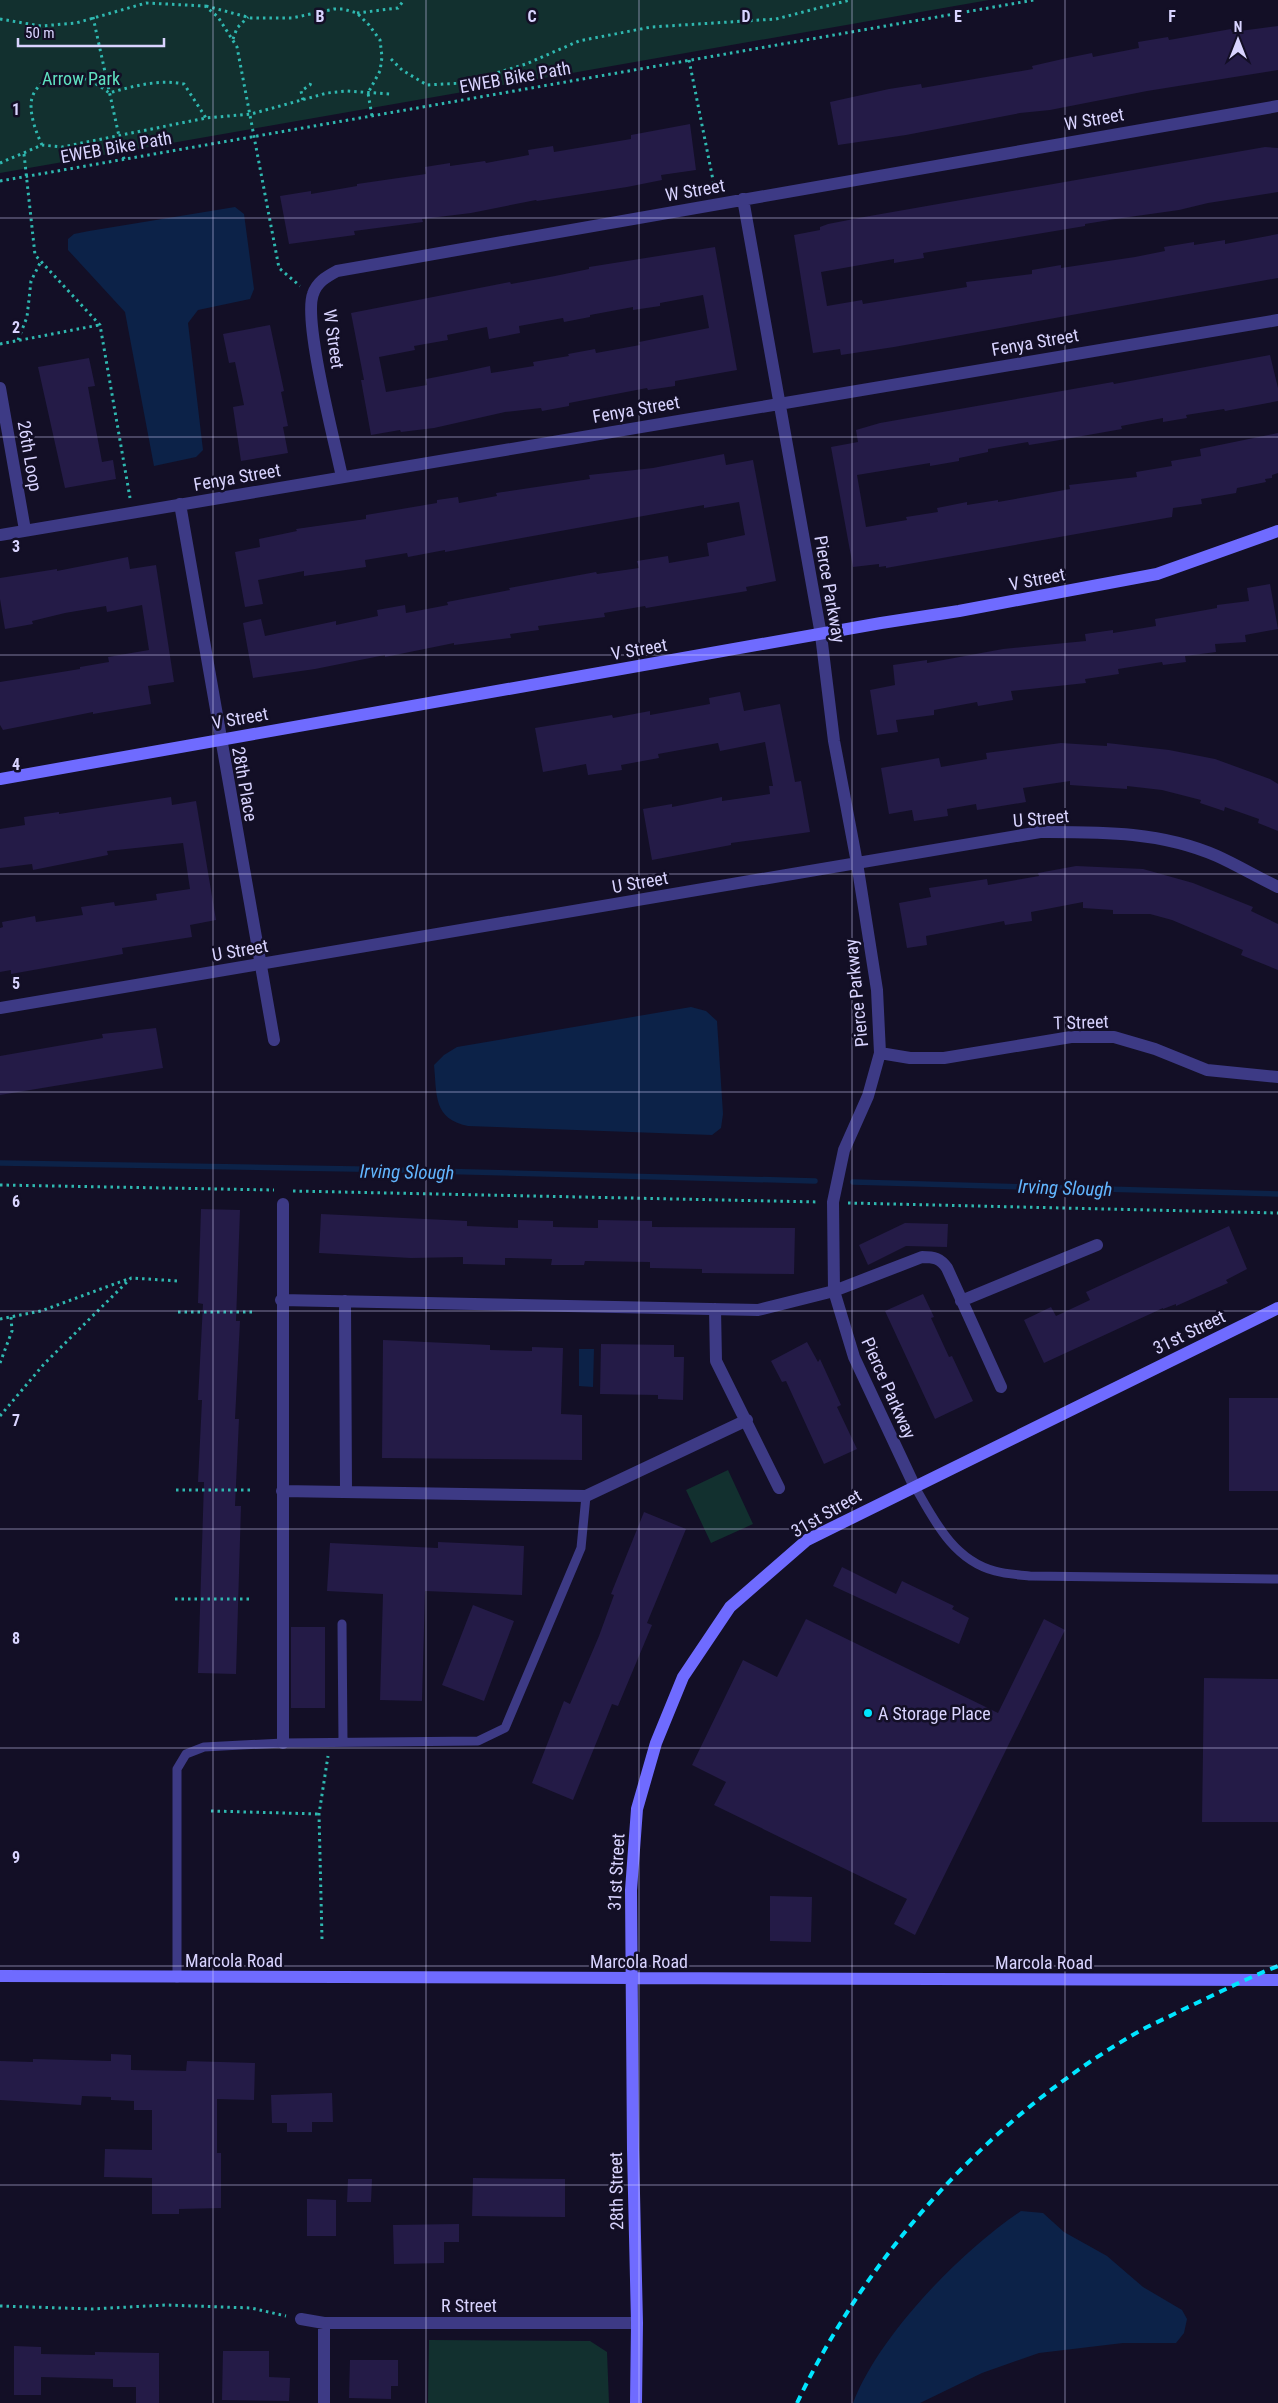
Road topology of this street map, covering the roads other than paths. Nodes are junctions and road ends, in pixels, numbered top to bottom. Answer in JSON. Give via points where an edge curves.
{"nodes":[{"id":1,"x":1278,"y":106,"type":"edge"},
{"id":2,"x":743,"y":199,"type":"junction"},
{"id":3,"x":1278,"y":320,"type":"edge"},
{"id":4,"x":0,"y":388,"type":"edge"},
{"id":5,"x":779,"y":403,"type":"junction"},
{"id":6,"x":342,"y":477,"type":"junction"},
{"id":7,"x":180,"y":504,"type":"junction"},
{"id":8,"x":26,"y":530,"type":"junction"},
{"id":9,"x":1278,"y":531,"type":"edge"},
{"id":10,"x":0,"y":536,"type":"edge"},
{"id":11,"x":821,"y":636,"type":"junction"},
{"id":12,"x":220,"y":740,"type":"junction"},
{"id":13,"x":0,"y":779,"type":"edge"},
{"id":14,"x":857,"y":863,"type":"junction"},
{"id":15,"x":1278,"y":887,"type":"edge"},
{"id":16,"x":260,"y":964,"type":"junction"},
{"id":17,"x":0,"y":1008,"type":"edge"},
{"id":18,"x":274,"y":1040,"type":"dead end"},
{"id":19,"x":880,"y":1053,"type":"junction"},
{"id":20,"x":1278,"y":1077,"type":"edge"},
{"id":21,"x":283,"y":1204,"type":"dead end"},
{"id":22,"x":1097,"y":1245,"type":"dead end"},
{"id":23,"x":834,"y":1291,"type":"junction"},
{"id":24,"x":281,"y":1300,"type":"junction"},
{"id":25,"x":345,"y":1301,"type":"junction"},
{"id":26,"x":961,"y":1301,"type":"junction"},
{"id":27,"x":1278,"y":1308,"type":"edge"},
{"id":28,"x":715,"y":1309,"type":"junction"},
{"id":29,"x":1001,"y":1387,"type":"dead end"},
{"id":30,"x":747,"y":1420,"type":"junction"},
{"id":31,"x":914,"y":1485,"type":"junction"},
{"id":32,"x":779,"y":1488,"type":"dead end"},
{"id":33,"x":282,"y":1491,"type":"junction"},
{"id":34,"x":346,"y":1492,"type":"junction"},
{"id":35,"x":586,"y":1496,"type":"junction"},
{"id":36,"x":1278,"y":1579,"type":"edge"},
{"id":37,"x":342,"y":1624,"type":"dead end"},
{"id":38,"x":343,"y":1742,"type":"junction"},
{"id":39,"x":283,"y":1743,"type":"junction"},
{"id":40,"x":0,"y":1976,"type":"edge"},
{"id":41,"x":177,"y":1978,"type":"junction"},
{"id":42,"x":631,"y":1978,"type":"junction"},
{"id":43,"x":1278,"y":1980,"type":"edge"},
{"id":44,"x":301,"y":2319,"type":"road end"},
{"id":45,"x":324,"y":2323,"type":"junction"},
{"id":46,"x":637,"y":2323,"type":"junction"},
{"id":47,"x":324,"y":2403,"type":"edge"},
{"id":48,"x":636,"y":2403,"type":"edge"}],
"edges":[{"from":1,"to":2,"type":"street","name":"W Street"},
{"from":2,"to":5,"type":"street","name":"Pierce Parkway"},
{"from":2,"to":6,"type":"street","name":"W Street","via":[[337,271],[321,279],[312,296],[314,342]]},
{"from":3,"to":5,"type":"street","name":"Fenya Street"},
{"from":4,"to":8,"type":"street","name":"26th Loop"},
{"from":5,"to":6,"type":"street","name":"Fenya Street"},
{"from":5,"to":11,"type":"street","name":"Pierce Parkway"},
{"from":6,"to":7,"type":"street","name":"Fenya Street"},
{"from":7,"to":8,"type":"street","name":"Fenya Street"},
{"from":7,"to":12,"type":"street","name":"28th Place"},
{"from":8,"to":10,"type":"street","name":"Fenya Street"},
{"from":9,"to":11,"type":"street","name":"V Street","via":[[1157,574]]},
{"from":11,"to":12,"type":"street","name":"V Street"},
{"from":11,"to":14,"type":"street","name":"Pierce Parkway","via":[[834,742]]},
{"from":12,"to":13,"type":"street","name":"V Street"},
{"from":12,"to":16,"type":"street","name":"28th Place"},
{"from":14,"to":15,"type":"street","name":"U Street","via":[[1040,832],[1118,833],[1158,837],[1196,848]]},
{"from":14,"to":16,"type":"street","name":"U Street"},
{"from":14,"to":19,"type":"street","name":"Pierce Parkway","via":[[877,990]]},
{"from":16,"to":17,"type":"street","name":"U Street"},
{"from":16,"to":18,"type":"street","name":"28th Place"},
{"from":19,"to":20,"type":"street","name":"T Street","via":[[910,1058],[944,1058],[1070,1037],[1114,1037],[1207,1070]]},
{"from":19,"to":23,"type":"street","name":"Pierce Parkway","via":[[868,1096],[844,1150],[833,1202]]},
{"from":21,"to":24,"type":"street"},
{"from":22,"to":26,"type":"street"},
{"from":23,"to":26,"type":"street","via":[[922,1257],[932,1257],[941,1260],[947,1268]]},
{"from":23,"to":28,"type":"street","via":[[758,1310]]},
{"from":23,"to":31,"type":"street","name":"Pierce Parkway","via":[[854,1357]]},
{"from":24,"to":25,"type":"street"},
{"from":24,"to":33,"type":"street"},
{"from":25,"to":28,"type":"street"},
{"from":25,"to":34,"type":"street"},
{"from":26,"to":29,"type":"street"},
{"from":27,"to":31,"type":"street","name":"31st Street"},
{"from":28,"to":30,"type":"street","via":[[716,1361]]},
{"from":30,"to":32,"type":"street"},
{"from":30,"to":35,"type":"street"},
{"from":31,"to":36,"type":"lane","name":"Pierce Parkway","via":[[950,1543],[962,1555],[994,1571],[1039,1577]]},
{"from":31,"to":42,"type":"street","name":"31st Street","via":[[807,1540],[730,1607],[684,1677],[656,1743],[637,1809],[631,1890]]},
{"from":33,"to":34,"type":"street"},
{"from":33,"to":39,"type":"street"},
{"from":34,"to":35,"type":"street"},
{"from":35,"to":38,"type":"lane","via":[[581,1548],[505,1728],[478,1742]]},
{"from":37,"to":38,"type":"lane"},
{"from":38,"to":39,"type":"lane"},
{"from":39,"to":41,"type":"lane","via":[[204,1747],[186,1754],[177,1770]]},
{"from":40,"to":41,"type":"street","name":"Marcola Road"},
{"from":41,"to":42,"type":"street","name":"Marcola Road"},
{"from":42,"to":43,"type":"street","name":"Marcola Road"},
{"from":42,"to":46,"type":"street","name":"28th Street"},
{"from":44,"to":45,"type":"street","name":"R Street"},
{"from":45,"to":46,"type":"street","name":"R Street"},
{"from":45,"to":47,"type":"street"},
{"from":46,"to":48,"type":"street","name":"28th Street"}]}
